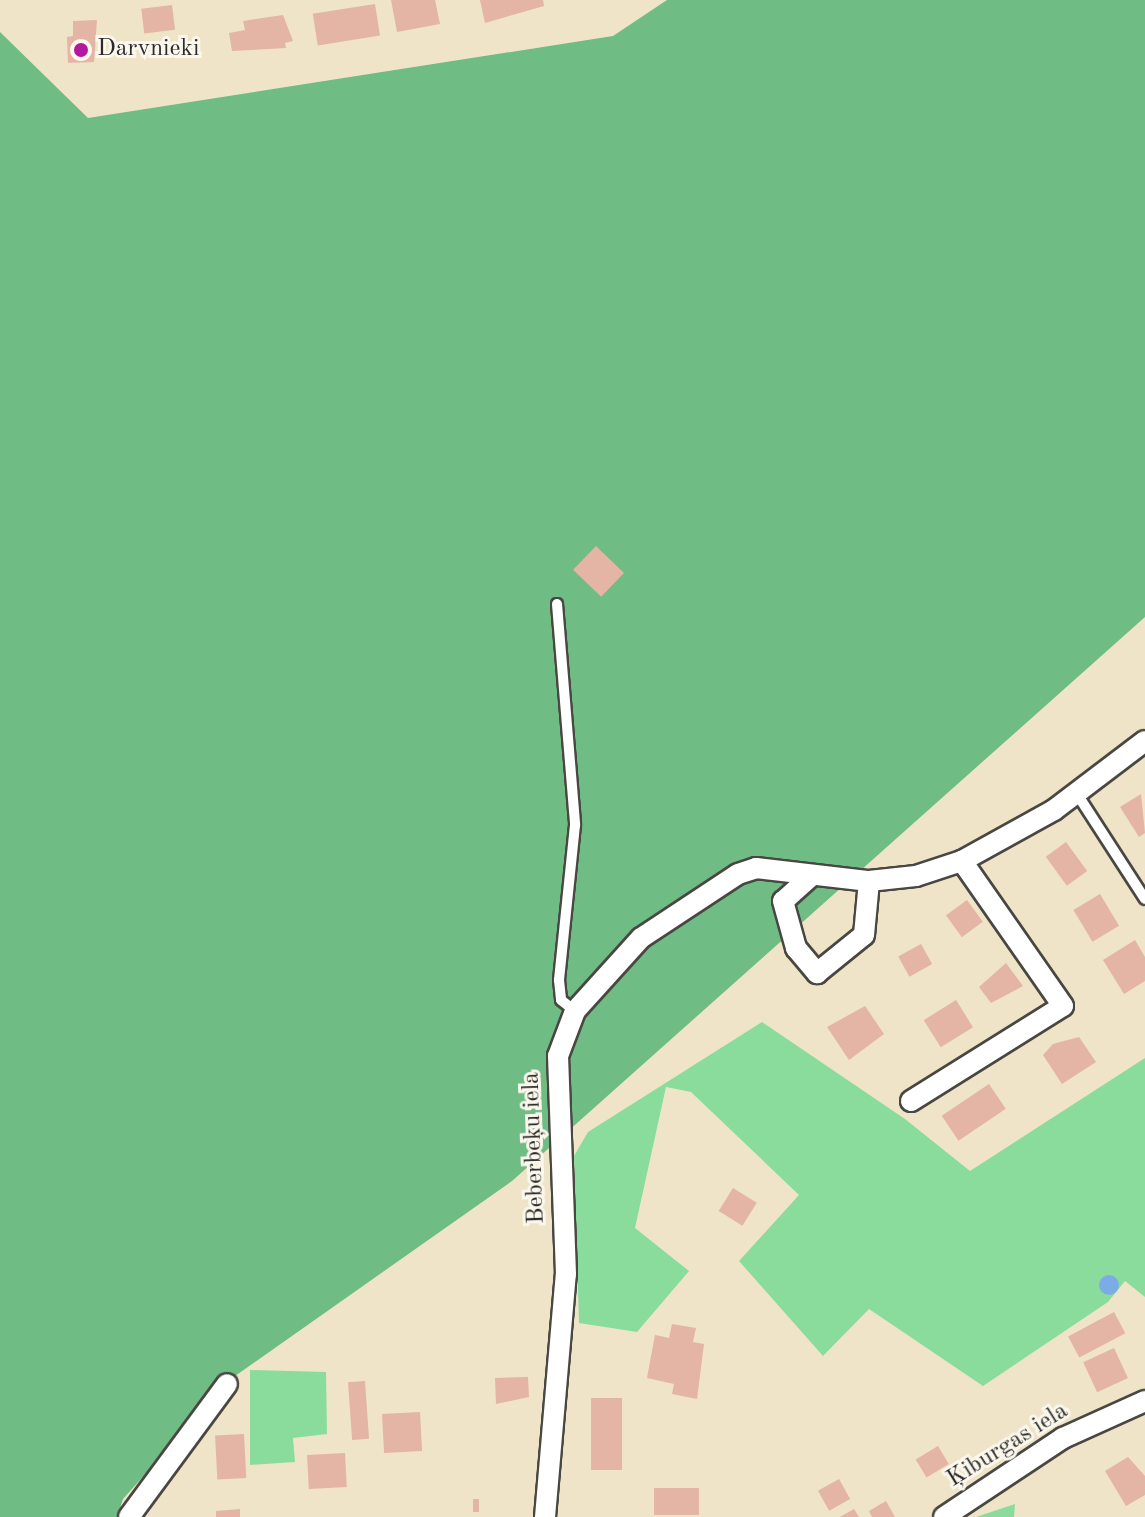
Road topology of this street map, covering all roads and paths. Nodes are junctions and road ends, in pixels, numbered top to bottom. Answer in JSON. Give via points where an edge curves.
{"nodes":[{"id":1,"x":557,"y":604,"type":"dead end"},
{"id":2,"x":1145,"y":741,"type":"edge"},
{"id":3,"x":1077,"y":794,"type":"junction"},
{"id":4,"x":962,"y":861,"type":"junction"},
{"id":5,"x":810,"y":877,"type":"junction"},
{"id":6,"x":869,"y":881,"type":"junction"},
{"id":7,"x":1145,"y":899,"type":"edge"},
{"id":8,"x":575,"y":1011,"type":"junction"},
{"id":9,"x":911,"y":1101,"type":"dead end"},
{"id":10,"x":227,"y":1384,"type":"dead end"},
{"id":11,"x":1145,"y":1401,"type":"edge"},
{"id":12,"x":129,"y":1517,"type":"edge"},
{"id":13,"x":545,"y":1517,"type":"edge"},
{"id":14,"x":944,"y":1517,"type":"edge"}],
"edges":[{"from":1,"to":8,"type":"lane","via":[[575,825],[559,980],[561,1000]]},
{"from":2,"to":3,"type":"street","name":"Beberbeķu iela"},
{"from":3,"to":4,"type":"street","name":"Beberbeķu iela"},
{"from":3,"to":7,"type":"lane"},
{"from":4,"to":6,"type":"street","name":"Beberbeķu iela","via":[[916,876]]},
{"from":4,"to":9,"type":"street","via":[[1063,1006]]},
{"from":5,"to":6,"type":"street","name":"Beberbeķu iela"},
{"from":5,"to":6,"type":"street","via":[[783,901],[796,948],[817,973],[864,935]]},
{"from":5,"to":8,"type":"street","name":"Beberbeķu iela","via":[[756,868],[738,874],[641,938]]},
{"from":8,"to":13,"type":"street","name":"Beberbeķu iela","via":[[558,1056],[564,1332]]},
{"from":10,"to":12,"type":"street"},
{"from":11,"to":14,"type":"street","name":"Ķiburgas iela","via":[[1063,1438]]}]}
